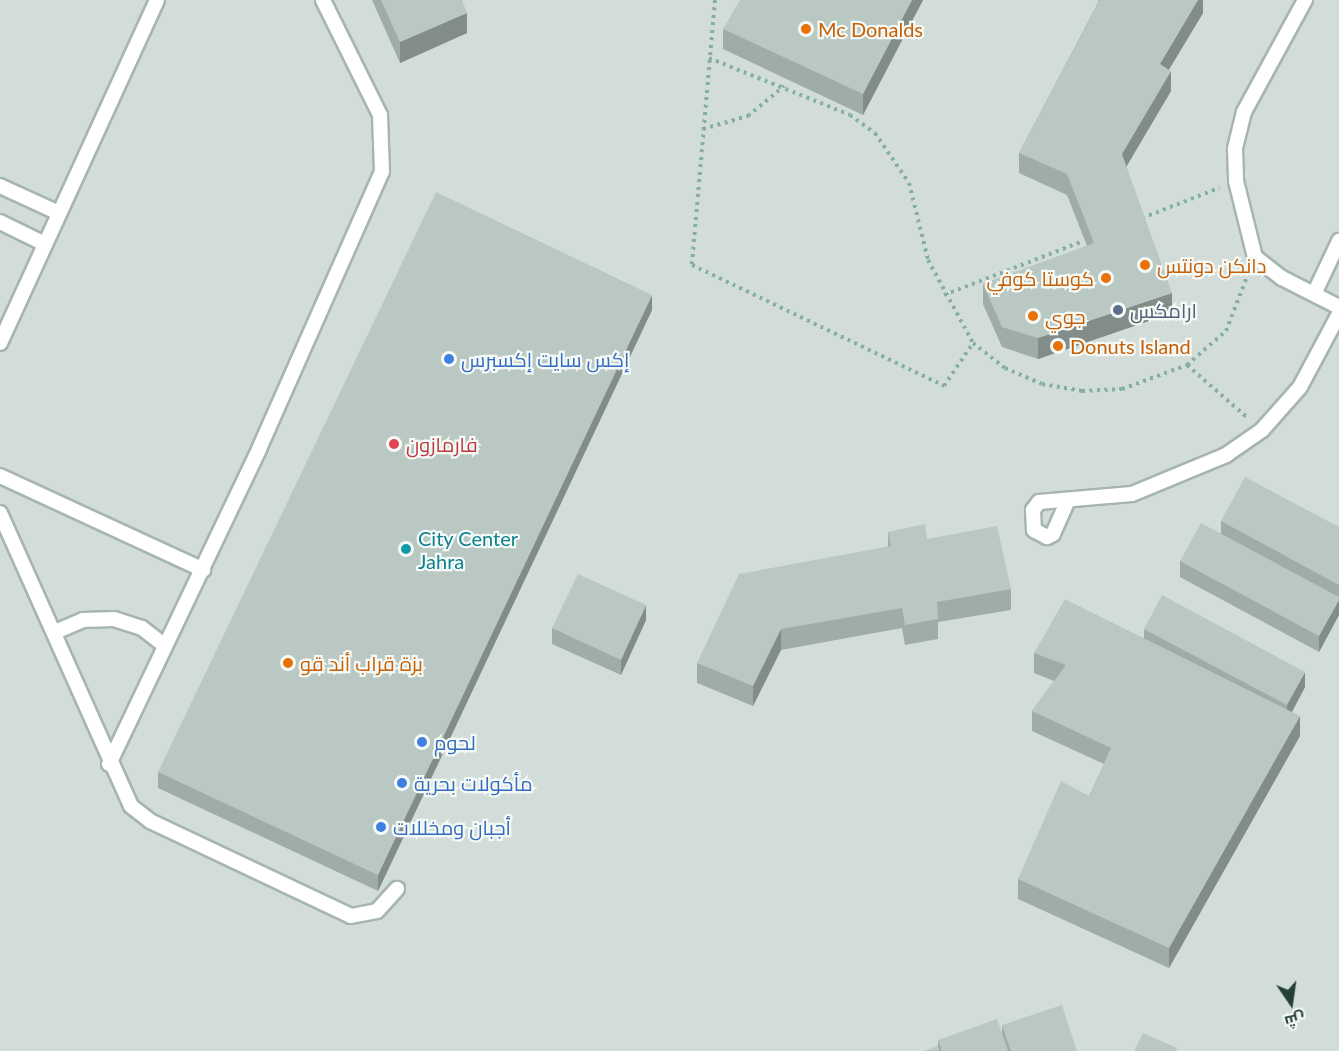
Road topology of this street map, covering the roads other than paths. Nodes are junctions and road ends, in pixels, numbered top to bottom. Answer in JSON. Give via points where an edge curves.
{"nodes":[{"id":1,"x":157,"y":0,"type":"edge"},
{"id":2,"x":323,"y":0,"type":"edge"},
{"id":3,"x":1305,"y":0,"type":"edge"},
{"id":4,"x":0,"y":186,"type":"edge"},
{"id":5,"x":59,"y":213,"type":"junction"},
{"id":6,"x":0,"y":222,"type":"edge"},
{"id":7,"x":1339,"y":241,"type":"edge"},
{"id":8,"x":45,"y":244,"type":"junction"},
{"id":9,"x":1314,"y":294,"type":"junction"},
{"id":10,"x":1339,"y":307,"type":"edge"},
{"id":11,"x":1339,"y":314,"type":"edge"},
{"id":12,"x":0,"y":344,"type":"edge"},
{"id":13,"x":0,"y":476,"type":"edge"},
{"id":14,"x":1068,"y":500,"type":"dead end"},
{"id":15,"x":0,"y":513,"type":"edge"},
{"id":16,"x":203,"y":570,"type":"junction"},
{"id":17,"x":55,"y":632,"type":"junction"},
{"id":18,"x":165,"y":646,"type":"junction"},
{"id":19,"x":109,"y":764,"type":"junction"},
{"id":20,"x":397,"y":889,"type":"dead end"}],
"edges":[{"from":1,"to":5,"type":"lane"},
{"from":2,"to":16,"type":"lane","via":[[380,115],[382,172]]},
{"from":3,"to":9,"type":"lane","via":[[1244,112],[1235,149],[1236,181],[1255,257]]},
{"from":4,"to":5,"type":"lane"},
{"from":5,"to":8,"type":"lane"},
{"from":6,"to":8,"type":"lane"},
{"from":7,"to":9,"type":"lane"},
{"from":8,"to":12,"type":"lane"},
{"from":9,"to":10,"type":"lane"},
{"from":11,"to":14,"type":"lane","via":[[1300,387],[1262,430],[1226,455],[1132,494]]},
{"from":13,"to":16,"type":"lane"},
{"from":15,"to":17,"type":"lane"},
{"from":16,"to":18,"type":"lane"},
{"from":17,"to":18,"type":"lane","via":[[83,620],[114,619],[142,628]]},
{"from":17,"to":19,"type":"lane"},
{"from":18,"to":19,"type":"lane"},
{"from":19,"to":20,"type":"lane","via":[[124,798],[150,821],[351,916],[377,911]]}]}
